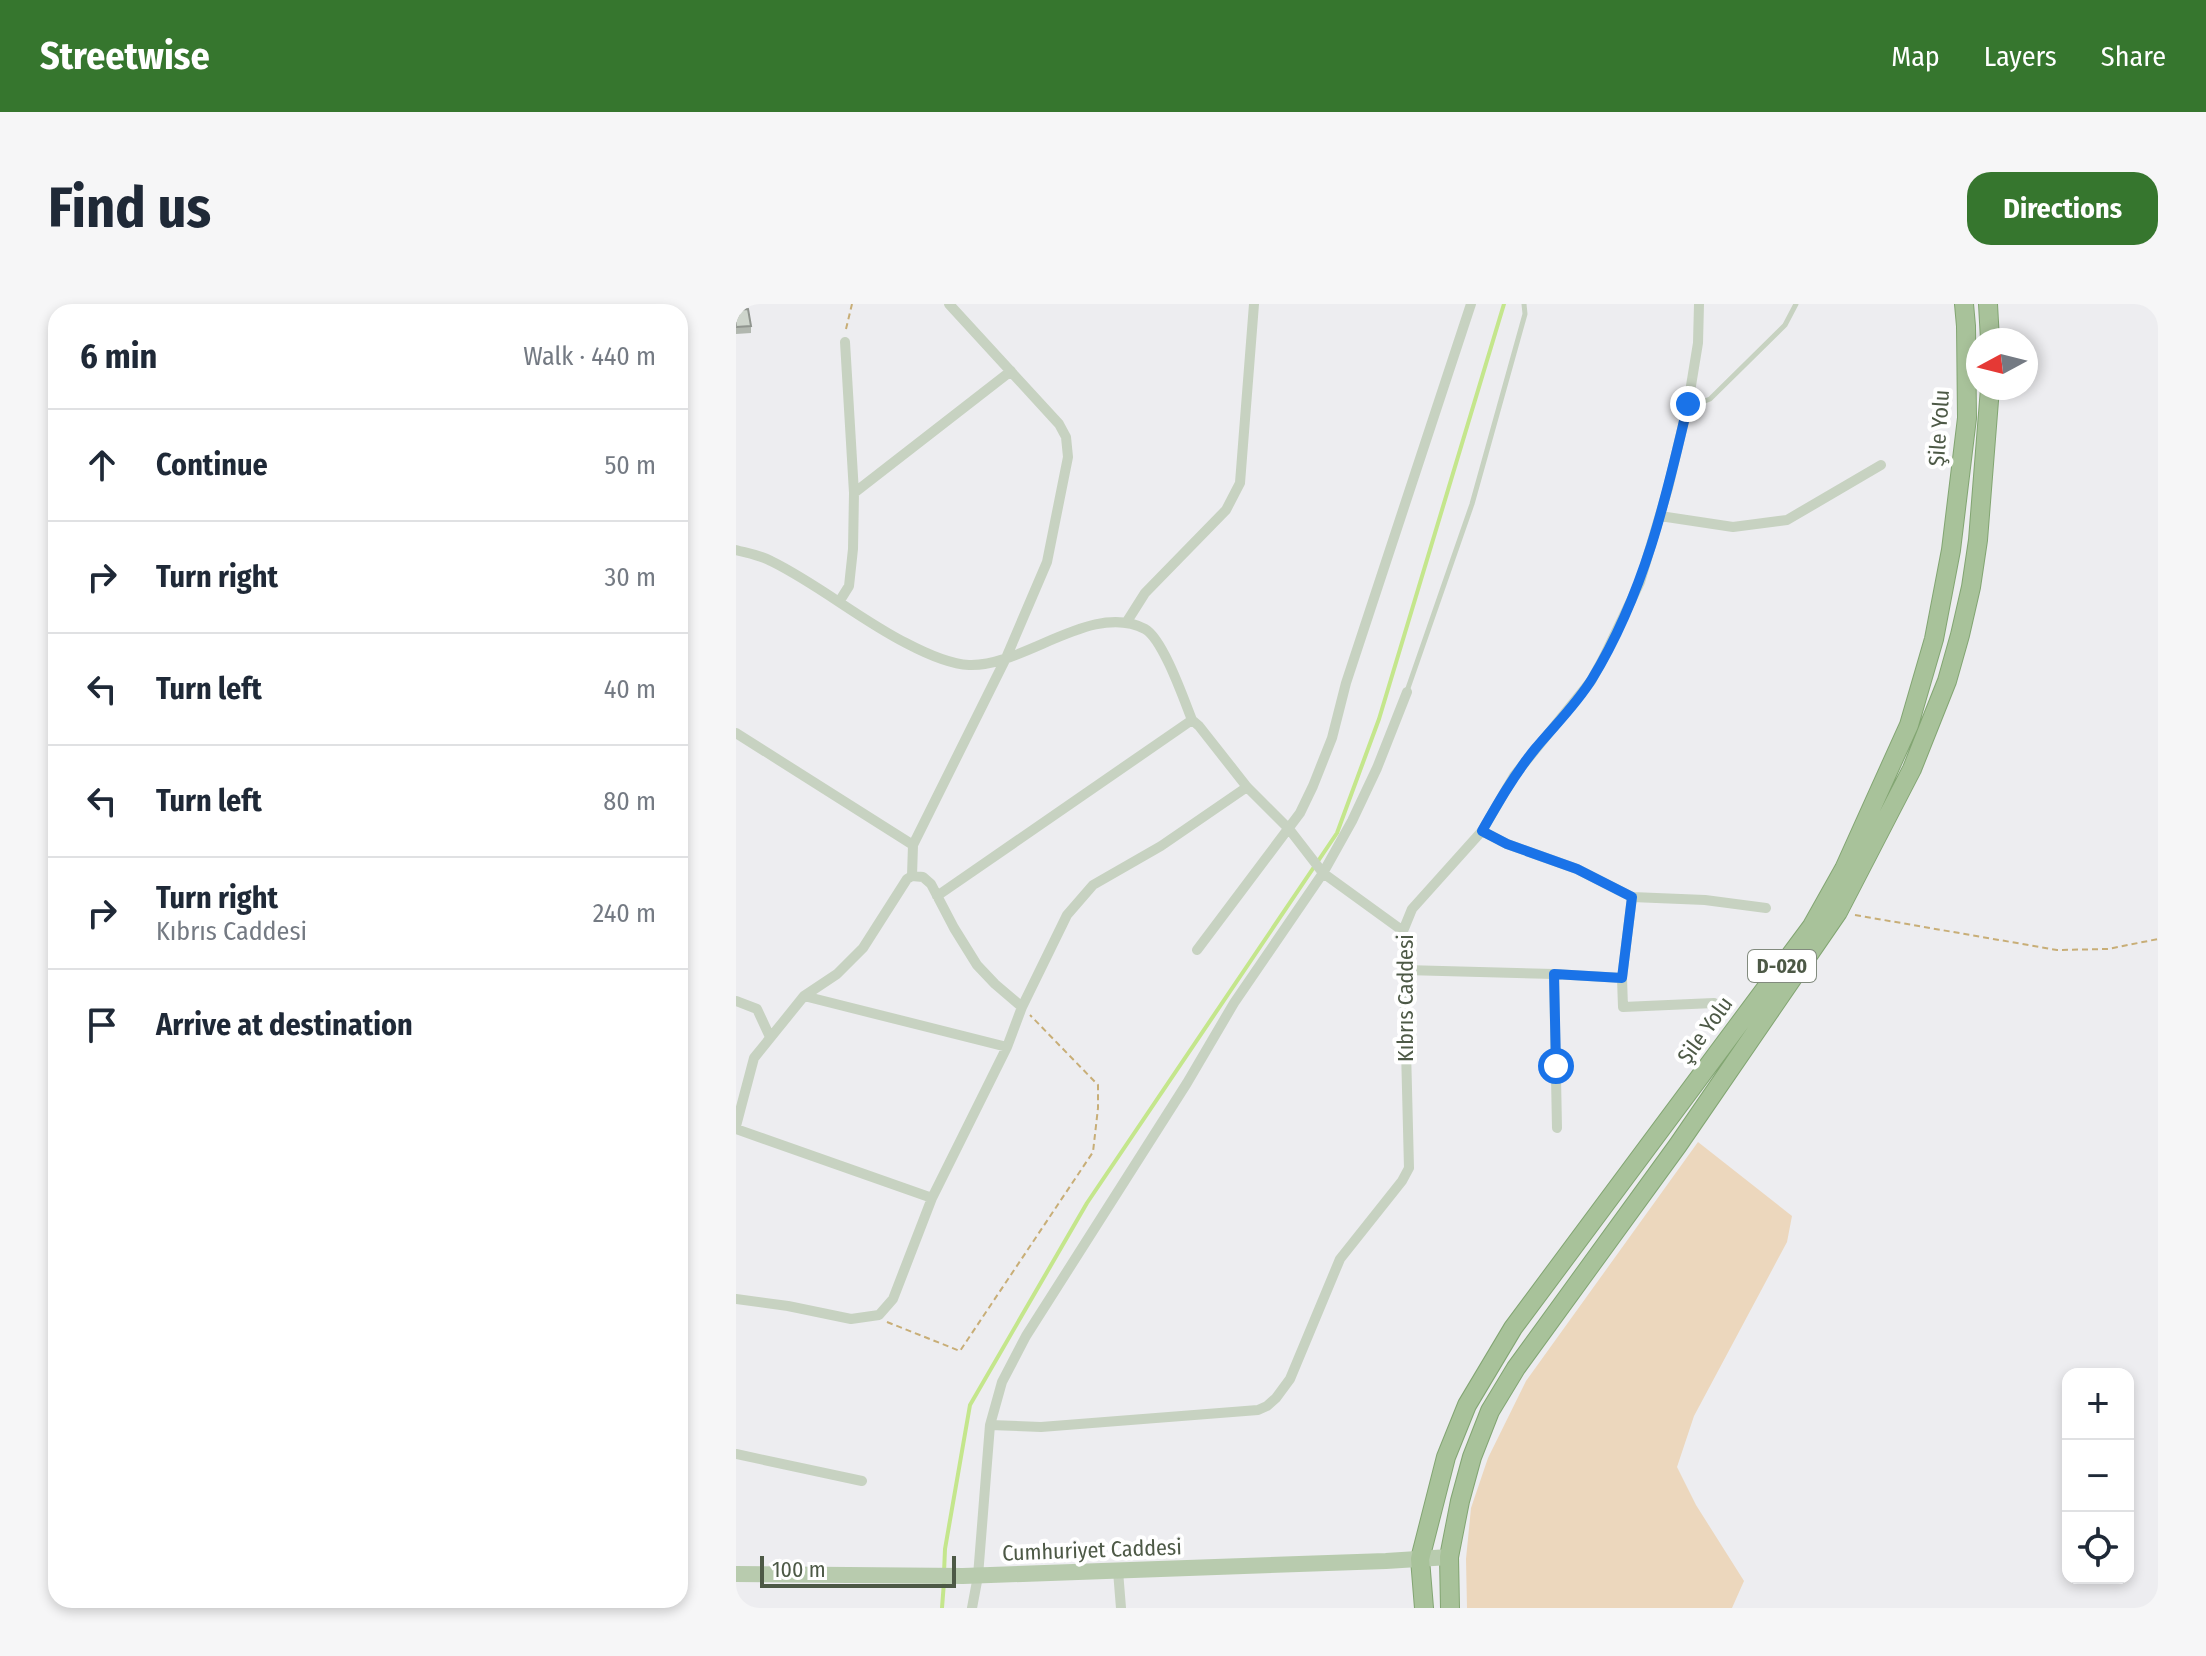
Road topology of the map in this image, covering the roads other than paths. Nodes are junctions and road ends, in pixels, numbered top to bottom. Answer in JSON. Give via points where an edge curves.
{"nodes":[{"id":1,"x":949,"y":304,"type":"edge"},
{"id":2,"x":1254,"y":304,"type":"edge"},
{"id":3,"x":1471,"y":304,"type":"edge"},
{"id":4,"x":1524,"y":304,"type":"edge"},
{"id":5,"x":1699,"y":304,"type":"edge"},
{"id":6,"x":1796,"y":304,"type":"edge"},
{"id":7,"x":1964,"y":304,"type":"edge"},
{"id":8,"x":1988,"y":304,"type":"edge"},
{"id":9,"x":1989,"y":328,"type":"edge"},
{"id":10,"x":845,"y":342,"type":"road end"},
{"id":11,"x":1011,"y":371,"type":"junction"},
{"id":12,"x":1989,"y":400,"type":"edge"},
{"id":13,"x":1688,"y":404,"type":"junction"},
{"id":14,"x":1881,"y":465,"type":"dead end"},
{"id":15,"x":854,"y":493,"type":"junction"},
{"id":16,"x":1660,"y":516,"type":"junction"},
{"id":17,"x":736,"y":550,"type":"edge"},
{"id":18,"x":839,"y":602,"type":"junction"},
{"id":19,"x":1126,"y":623,"type":"junction"},
{"id":20,"x":1006,"y":658,"type":"junction"},
{"id":21,"x":1407,"y":692,"type":"joint"},
{"id":22,"x":1192,"y":720,"type":"junction"},
{"id":23,"x":736,"y":733,"type":"edge"},
{"id":24,"x":1247,"y":787,"type":"junction"},
{"id":25,"x":1289,"y":829,"type":"junction"},
{"id":26,"x":1482,"y":831,"type":"junction"},
{"id":27,"x":913,"y":845,"type":"junction"},
{"id":28,"x":1323,"y":873,"type":"junction"},
{"id":29,"x":912,"y":876,"type":"junction"},
{"id":30,"x":937,"y":896,"type":"junction"},
{"id":31,"x":1632,"y":897,"type":"junction"},
{"id":32,"x":1766,"y":908,"type":"dead end"},
{"id":33,"x":1403,"y":931,"type":"junction"},
{"id":34,"x":1197,"y":950,"type":"dead end"},
{"id":35,"x":1405,"y":970,"type":"junction"},
{"id":36,"x":1554,"y":974,"type":"junction"},
{"id":37,"x":1622,"y":978,"type":"junction"},
{"id":38,"x":804,"y":996,"type":"junction"},
{"id":39,"x":736,"y":1001,"type":"edge"},
{"id":40,"x":1714,"y":1003,"type":"dead end"},
{"id":41,"x":1022,"y":1007,"type":"junction"},
{"id":42,"x":770,"y":1037,"type":"junction"},
{"id":43,"x":1007,"y":1047,"type":"junction"},
{"id":44,"x":736,"y":1127,"type":"edge"},
{"id":45,"x":1557,"y":1128,"type":"dead end"},
{"id":46,"x":932,"y":1198,"type":"junction"},
{"id":47,"x":736,"y":1299,"type":"edge"},
{"id":48,"x":990,"y":1425,"type":"junction"},
{"id":49,"x":736,"y":1454,"type":"edge"},
{"id":50,"x":862,"y":1481,"type":"dead end"},
{"id":51,"x":1449,"y":1557,"type":"junction"},
{"id":52,"x":1420,"y":1559,"type":"junction"},
{"id":53,"x":1118,"y":1571,"type":"junction"},
{"id":54,"x":736,"y":1574,"type":"edge"},
{"id":55,"x":970,"y":1576,"type":"junction"},
{"id":56,"x":972,"y":1608,"type":"edge"},
{"id":57,"x":1121,"y":1608,"type":"edge"},
{"id":58,"x":1424,"y":1608,"type":"edge"},
{"id":59,"x":1450,"y":1608,"type":"edge"}],
"edges":[{"from":1,"to":11,"type":"street"},
{"from":2,"to":19,"type":"street","via":[[1240,483],[1226,510],[1145,593]]},
{"from":3,"to":25,"type":"street","via":[[1332,738]]},
{"from":4,"to":21,"type":"lane","via":[[1472,504]]},
{"from":5,"to":13,"type":"street","name":"Kıbrıs Caddesi"},
{"from":6,"to":13,"type":"lane","via":[[1785,325],[1710,399]]},
{"from":7,"to":52,"type":"highway","name":"Şile Yolu","number":"D-020","via":[[1967,418],[1951,550],[1934,639],[1909,725],[1844,869],[1812,926],[1513,1328],[1467,1405],[1446,1457]]},
{"from":8,"to":9,"type":"highway"},
{"from":10,"to":15,"type":"street"},
{"from":11,"to":15,"type":"street"},
{"from":11,"to":20,"type":"street","via":[[1059,424],[1068,457],[1047,562]]},
{"from":12,"to":51,"type":"highway","name":"Şile Yolu","number":"D-020","via":[[1971,587],[1947,681],[1912,769],[1838,912],[1490,1411],[1472,1457]]},
{"from":13,"to":16,"type":"street","name":"Kıbrıs Caddesi"},
{"from":14,"to":16,"type":"street","via":[[1787,520],[1733,527]]},
{"from":15,"to":18,"type":"street","via":[[851,578]]},
{"from":16,"to":26,"type":"street","name":"Kıbrıs Caddesi","via":[[1640,582],[1603,659],[1579,698],[1514,776]]},
{"from":17,"to":18,"type":"street","via":[[769,560]]},
{"from":18,"to":20,"type":"street","via":[[875,627],[940,658],[970,665]]},
{"from":19,"to":20,"type":"street","via":[[1091,626]]},
{"from":19,"to":22,"type":"street","via":[[1155,638]]},
{"from":20,"to":27,"type":"street"},
{"from":21,"to":28,"type":"street","via":[[1377,768]]},
{"from":22,"to":24,"type":"street"},
{"from":22,"to":30,"type":"street"},
{"from":23,"to":27,"type":"street"},
{"from":24,"to":25,"type":"street"},
{"from":24,"to":41,"type":"street","via":[[1093,885],[1067,915]]},
{"from":25,"to":28,"type":"street"},
{"from":25,"to":34,"type":"street"},
{"from":26,"to":31,"type":"street"},
{"from":26,"to":33,"type":"street","name":"Kıbrıs Caddesi","via":[[1412,909]]},
{"from":27,"to":29,"type":"street"},
{"from":28,"to":33,"type":"street"},
{"from":28,"to":48,"type":"street","via":[[1234,1003],[1026,1336],[1002,1382]]},
{"from":29,"to":30,"type":"street","via":[[923,877]]},
{"from":29,"to":38,"type":"street","via":[[863,948]]},
{"from":30,"to":41,"type":"street","via":[[977,965]]},
{"from":31,"to":32,"type":"street"},
{"from":31,"to":37,"type":"street"},
{"from":33,"to":35,"type":"street","name":"Kıbrıs Caddesi"},
{"from":35,"to":36,"type":"street"},
{"from":35,"to":48,"type":"street","name":"Kıbrıs Caddesi","via":[[1409,1168],[1340,1259],[1290,1379],[1276,1398],[1247,1412],[1041,1427]]},
{"from":36,"to":37,"type":"street"},
{"from":36,"to":45,"type":"street"},
{"from":37,"to":40,"type":"street","via":[[1623,1007]]},
{"from":38,"to":42,"type":"street"},
{"from":38,"to":43,"type":"street"},
{"from":39,"to":42,"type":"street","via":[[757,1009]]},
{"from":41,"to":43,"type":"street"},
{"from":42,"to":44,"type":"street","via":[[754,1058]]},
{"from":43,"to":46,"type":"street"},
{"from":44,"to":46,"type":"street"},
{"from":46,"to":47,"type":"street","via":[[893,1299],[879,1315],[851,1319]]},
{"from":48,"to":55,"type":"street"},
{"from":49,"to":50,"type":"street"},
{"from":51,"to":52,"type":"main road","name":"Cumhuriyet Caddesi"},
{"from":51,"to":59,"type":"highway","name":"Şile Yolu"},
{"from":52,"to":53,"type":"main road","name":"Cumhuriyet Caddesi"},
{"from":52,"to":58,"type":"highway","name":"Şile Yolu"},
{"from":53,"to":55,"type":"main road","name":"Cumhuriyet Caddesi"},
{"from":53,"to":57,"type":"street"},
{"from":54,"to":55,"type":"main road","name":"Cumhuriyet Caddesi"},
{"from":55,"to":56,"type":"street"}]}
